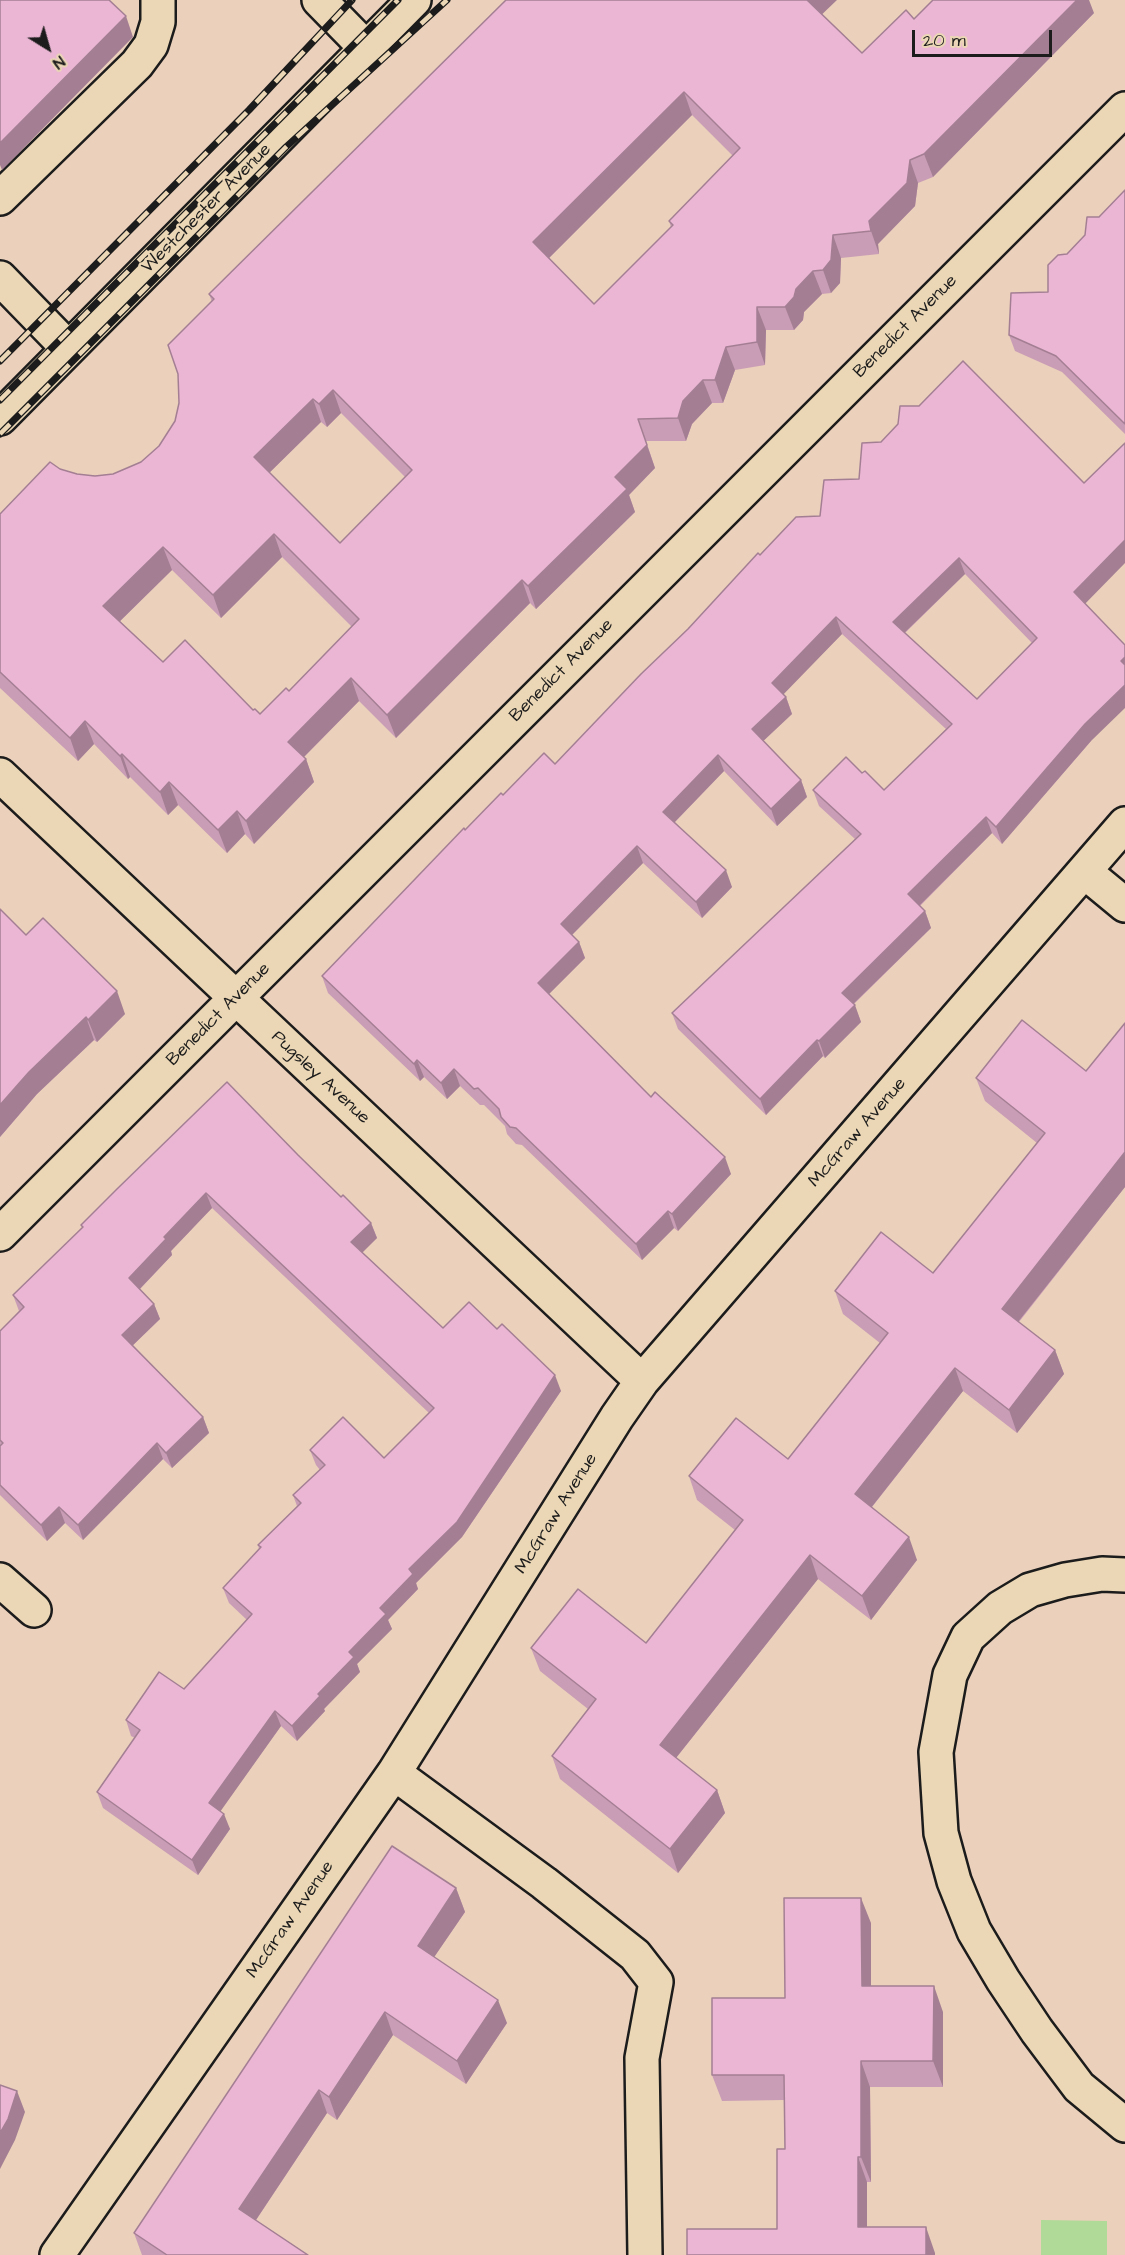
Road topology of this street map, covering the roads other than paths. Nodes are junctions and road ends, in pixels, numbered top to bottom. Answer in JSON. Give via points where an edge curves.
{"nodes":[{"id":1,"x":158,"y":0,"type":"edge"},
{"id":2,"x":319,"y":0,"type":"edge"},
{"id":3,"x":414,"y":0,"type":"edge"},
{"id":4,"x":366,"y":48,"type":"junction"},
{"id":5,"x":1125,"y":109,"type":"edge"},
{"id":6,"x":0,"y":198,"type":"edge"},
{"id":7,"x":0,"y":278,"type":"edge"},
{"id":8,"x":68,"y":348,"type":"junction"},
{"id":9,"x":0,"y":418,"type":"edge"},
{"id":10,"x":0,"y":775,"type":"edge"},
{"id":11,"x":1125,"y":824,"type":"edge"},
{"id":12,"x":1084,"y":872,"type":"junction"},
{"id":13,"x":1125,"y":905,"type":"edge"},
{"id":14,"x":236,"y":998,"type":"junction"},
{"id":15,"x":0,"y":1234,"type":"edge"},
{"id":16,"x":642,"y":1381,"type":"junction"},
{"id":17,"x":1125,"y":1575,"type":"edge"},
{"id":18,"x":0,"y":1580,"type":"edge"},
{"id":19,"x":34,"y":1610,"type":"dead end"},
{"id":20,"x":394,"y":1773,"type":"junction"},
{"id":21,"x":1125,"y":2125,"type":"edge"},
{"id":22,"x":57,"y":2255,"type":"edge"},
{"id":23,"x":645,"y":2255,"type":"edge"}],
"edges":[{"from":1,"to":6,"type":"street","via":[[158,22],[151,45],[137,64]]},
{"from":2,"to":4,"type":"street"},
{"from":3,"to":4,"type":"street","name":"Westchester Avenue"},
{"from":4,"to":8,"type":"street","name":"Westchester Avenue"},
{"from":5,"to":14,"type":"street","name":"Benedict Avenue"},
{"from":7,"to":8,"type":"street"},
{"from":8,"to":9,"type":"street","name":"Westchester Avenue"},
{"from":10,"to":14,"type":"street","name":"Pugsley Avenue"},
{"from":11,"to":12,"type":"street","name":"McGraw Avenue"},
{"from":12,"to":13,"type":"street"},
{"from":12,"to":16,"type":"street","name":"McGraw Avenue"},
{"from":14,"to":15,"type":"street","name":"Benedict Avenue"},
{"from":14,"to":16,"type":"street","name":"Pugsley Avenue"},
{"from":16,"to":20,"type":"street","name":"McGraw Avenue"},
{"from":17,"to":21,"type":"street","via":[[1102,1574],[1030,1590],[1000,1608],[968,1637],[950,1675],[936,1752],[941,1833],[954,1881],[974,1930],[1037,2031],[1080,2087]]},
{"from":18,"to":19,"type":"street"},
{"from":20,"to":22,"type":"street","name":"McGraw Avenue"},
{"from":20,"to":23,"type":"street","via":[[635,1955],[656,1982],[642,2058]]}]}
